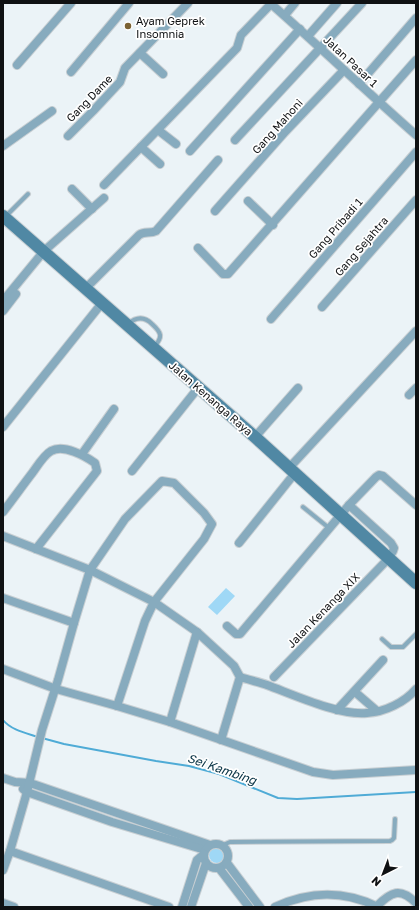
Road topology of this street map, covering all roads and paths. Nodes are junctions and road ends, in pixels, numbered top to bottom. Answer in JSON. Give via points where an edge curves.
{"nodes":[{"id":1,"x":71,"y":3,"type":"edge"},
{"id":2,"x":129,"y":3,"type":"edge"},
{"id":3,"x":188,"y":3,"type":"edge"},
{"id":4,"x":271,"y":3,"type":"edge"},
{"id":5,"x":295,"y":3,"type":"edge"},
{"id":6,"x":337,"y":3,"type":"edge"},
{"id":7,"x":362,"y":3,"type":"edge"},
{"id":8,"x":285,"y":15,"type":"junction"},
{"id":9,"x":416,"y":18,"type":"edge"},
{"id":10,"x":300,"y":29,"type":"junction"},
{"id":11,"x":308,"y":36,"type":"junction"},
{"id":12,"x":320,"y":48,"type":"junction"},
{"id":13,"x":140,"y":53,"type":"junction"},
{"id":14,"x":416,"y":60,"type":"edge"},
{"id":15,"x":17,"y":65,"type":"dead end"},
{"id":16,"x":344,"y":70,"type":"junction"},
{"id":17,"x":71,"y":72,"type":"dead end"},
{"id":18,"x":163,"y":74,"type":"dead end"},
{"id":19,"x":359,"y":84,"type":"junction"},
{"id":20,"x":378,"y":102,"type":"junction"},
{"id":21,"x":52,"y":110,"type":"dead end"},
{"id":22,"x":158,"y":130,"type":"junction"},
{"id":23,"x":416,"y":135,"type":"edge"},
{"id":24,"x":68,"y":136,"type":"dead end"},
{"id":25,"x":235,"y":140,"type":"dead end"},
{"id":26,"x":176,"y":144,"type":"dead end"},
{"id":27,"x":3,"y":146,"type":"edge"},
{"id":28,"x":141,"y":147,"type":"junction"},
{"id":29,"x":190,"y":151,"type":"dead end"},
{"id":30,"x":416,"y":152,"type":"edge"},
{"id":31,"x":218,"y":160,"type":"dead end"},
{"id":32,"x":160,"y":164,"type":"dead end"},
{"id":33,"x":104,"y":185,"type":"dead end"},
{"id":34,"x":72,"y":189,"type":"dead end"},
{"id":35,"x":28,"y":194,"type":"dead end"},
{"id":36,"x":104,"y":198,"type":"dead end"},
{"id":37,"x":416,"y":200,"type":"edge"},
{"id":38,"x":248,"y":201,"type":"dead end"},
{"id":39,"x":92,"y":209,"type":"junction"},
{"id":40,"x":215,"y":211,"type":"dead end"},
{"id":41,"x":5,"y":221,"type":"edge"},
{"id":42,"x":273,"y":225,"type":"junction"},
{"id":43,"x":198,"y":248,"type":"dead end"},
{"id":44,"x":46,"y":253,"type":"junction"},
{"id":45,"x":86,"y":288,"type":"junction"},
{"id":46,"x":3,"y":301,"type":"edge"},
{"id":47,"x":102,"y":303,"type":"junction"},
{"id":48,"x":322,"y":307,"type":"dead end"},
{"id":49,"x":3,"y":311,"type":"edge"},
{"id":50,"x":270,"y":319,"type":"dead end"},
{"id":51,"x":127,"y":325,"type":"junction"},
{"id":52,"x":416,"y":331,"type":"edge"},
{"id":53,"x":154,"y":348,"type":"junction"},
{"id":54,"x":198,"y":388,"type":"junction"},
{"id":55,"x":298,"y":388,"type":"dead end"},
{"id":56,"x":416,"y":388,"type":"edge"},
{"id":57,"x":409,"y":395,"type":"dead end"},
{"id":58,"x":114,"y":409,"type":"dead end"},
{"id":59,"x":3,"y":427,"type":"edge"},
{"id":60,"x":255,"y":437,"type":"junction"},
{"id":61,"x":82,"y":454,"type":"junction"},
{"id":62,"x":292,"y":470,"type":"junction"},
{"id":63,"x":132,"y":471,"type":"dead end"},
{"id":64,"x":349,"y":505,"type":"junction"},
{"id":65,"x":416,"y":505,"type":"edge"},
{"id":66,"x":303,"y":507,"type":"dead end"},
{"id":67,"x":3,"y":512,"type":"edge"},
{"id":68,"x":340,"y":515,"type":"junction"},
{"id":69,"x":329,"y":528,"type":"junction"},
{"id":70,"x":3,"y":536,"type":"edge"},
{"id":71,"x":239,"y":543,"type":"dead end"},
{"id":72,"x":36,"y":549,"type":"junction"},
{"id":73,"x":388,"y":558,"type":"junction"},
{"id":74,"x":90,"y":570,"type":"junction"},
{"id":75,"x":416,"y":583,"type":"edge"},
{"id":76,"x":3,"y":598,"type":"edge"},
{"id":77,"x":154,"y":602,"type":"junction"},
{"id":78,"x":74,"y":623,"type":"junction"},
{"id":79,"x":227,"y":626,"type":"dead end"},
{"id":80,"x":196,"y":632,"type":"junction"},
{"id":81,"x":416,"y":634,"type":"edge"},
{"id":82,"x":382,"y":639,"type":"dead end"},
{"id":83,"x":383,"y":660,"type":"dead end"},
{"id":84,"x":3,"y":669,"type":"edge"},
{"id":85,"x":240,"y":677,"type":"junction"},
{"id":86,"x":274,"y":678,"type":"dead end"},
{"id":87,"x":56,"y":689,"type":"junction"},
{"id":88,"x":416,"y":689,"type":"edge"},
{"id":89,"x":355,"y":692,"type":"junction"},
{"id":90,"x":117,"y":706,"type":"junction"},
{"id":91,"x":338,"y":710,"type":"junction"},
{"id":92,"x":378,"y":711,"type":"junction"},
{"id":93,"x":170,"y":722,"type":"junction"},
{"id":94,"x":221,"y":740,"type":"junction"},
{"id":95,"x":416,"y":770,"type":"edge"},
{"id":96,"x":3,"y":778,"type":"edge"},
{"id":97,"x":14,"y":782,"type":"junction"},
{"id":98,"x":30,"y":783,"type":"junction"},
{"id":99,"x":27,"y":792,"type":"junction"},
{"id":100,"x":115,"y":814,"type":"junction"},
{"id":101,"x":395,"y":819,"type":"dead end"},
{"id":102,"x":112,"y":822,"type":"junction"},
{"id":103,"x":222,"y":845,"type":"junction"},
{"id":104,"x":207,"y":850,"type":"junction"},
{"id":105,"x":10,"y":851,"type":"junction"},
{"id":106,"x":206,"y":863,"type":"junction"},
{"id":107,"x":227,"y":863,"type":"junction"},
{"id":108,"x":219,"y":868,"type":"junction"},
{"id":109,"x":3,"y":870,"type":"edge"},
{"id":110,"x":3,"y":903,"type":"edge"},
{"id":111,"x":416,"y":903,"type":"edge"},
{"id":112,"x":14,"y":907,"type":"edge"},
{"id":113,"x":169,"y":907,"type":"edge"},
{"id":114,"x":182,"y":907,"type":"edge"},
{"id":115,"x":191,"y":907,"type":"edge"},
{"id":116,"x":249,"y":907,"type":"edge"},
{"id":117,"x":260,"y":907,"type":"edge"},
{"id":118,"x":275,"y":907,"type":"edge"},
{"id":119,"x":377,"y":907,"type":"edge"}],
"edges":[{"from":1,"to":15,"type":"street"},
{"from":2,"to":17,"type":"street"},
{"from":3,"to":13,"type":"street","name":"Gang Dame"},
{"from":4,"to":8,"type":"street","name":"Jalan Pasar 1"},
{"from":4,"to":22,"type":"street","via":[[241,35],[237,48]]},
{"from":5,"to":8,"type":"street"},
{"from":6,"to":11,"type":"street"},
{"from":7,"to":12,"type":"street"},
{"from":8,"to":10,"type":"street","name":"Jalan Pasar 1"},
{"from":9,"to":19,"type":"street"},
{"from":10,"to":11,"type":"street","name":"Jalan Pasar 1"},
{"from":10,"to":29,"type":"street"},
{"from":11,"to":12,"type":"street","name":"Jalan Pasar 1"},
{"from":12,"to":16,"type":"street","name":"Jalan Pasar 1"},
{"from":12,"to":25,"type":"street"},
{"from":13,"to":18,"type":"street"},
{"from":13,"to":24,"type":"street","name":"Gang Dame","via":[[125,68],[120,82]]},
{"from":14,"to":20,"type":"street"},
{"from":16,"to":19,"type":"street","name":"Jalan Pasar 1"},
{"from":16,"to":40,"type":"street","name":"Gang Mahoni"},
{"from":19,"to":20,"type":"street","name":"Jalan Pasar 1"},
{"from":20,"to":23,"type":"street","name":"Jalan Pasar 1"},
{"from":20,"to":42,"type":"street"},
{"from":21,"to":27,"type":"street"},
{"from":22,"to":26,"type":"street"},
{"from":22,"to":28,"type":"street"},
{"from":28,"to":32,"type":"street"},
{"from":28,"to":33,"type":"street"},
{"from":30,"to":50,"type":"street","name":"Gang Pribadi 1"},
{"from":31,"to":45,"type":"street","via":[[156,231],[139,235]]},
{"from":34,"to":39,"type":"street"},
{"from":35,"to":41,"type":"lane"},
{"from":36,"to":39,"type":"street"},
{"from":37,"to":48,"type":"street","name":"Gang Sejahtra"},
{"from":38,"to":42,"type":"street"},
{"from":39,"to":44,"type":"street"},
{"from":41,"to":44,"type":"street","name":"Jalan Kenanga Raya"},
{"from":42,"to":43,"type":"street","via":[[226,275]]},
{"from":44,"to":45,"type":"street","name":"Jalan Kenanga Raya"},
{"from":44,"to":46,"type":"street"},
{"from":44,"to":49,"type":"street"},
{"from":45,"to":47,"type":"street","name":"Jalan Kenanga Raya"},
{"from":47,"to":51,"type":"street","name":"Jalan Kenanga Raya"},
{"from":47,"to":59,"type":"street"},
{"from":51,"to":53,"type":"street","name":"Jalan Kenanga Raya"},
{"from":51,"to":53,"type":"lane","via":[[134,319],[148,320],[159,330],[160,335]]},
{"from":52,"to":62,"type":"street"},
{"from":53,"to":54,"type":"street","name":"Jalan Kenanga Raya"},
{"from":54,"to":60,"type":"street","name":"Jalan Kenanga Raya"},
{"from":54,"to":63,"type":"street"},
{"from":55,"to":60,"type":"street"},
{"from":56,"to":57,"type":"street"},
{"from":58,"to":61,"type":"street"},
{"from":60,"to":62,"type":"street","name":"Jalan Kenanga Raya"},
{"from":61,"to":67,"type":"street","via":[[62,449],[52,450]]},
{"from":61,"to":72,"type":"street","via":[[95,462],[97,471]]},
{"from":62,"to":68,"type":"street","name":"Jalan Kenanga Raya"},
{"from":62,"to":71,"type":"street"},
{"from":64,"to":65,"type":"street","via":[[379,475]]},
{"from":64,"to":68,"type":"street"},
{"from":64,"to":73,"type":"street","via":[[391,543],[394,548]]},
{"from":66,"to":69,"type":"lane"},
{"from":68,"to":69,"type":"street"},
{"from":68,"to":73,"type":"street","name":"Jalan Kenanga Raya"},
{"from":69,"to":79,"type":"street","via":[[240,634],[236,634]]},
{"from":70,"to":72,"type":"street"},
{"from":72,"to":74,"type":"street"},
{"from":73,"to":75,"type":"street","name":"Jalan Kenanga Raya"},
{"from":73,"to":86,"type":"street","name":"Jalan Kenanga XIX"},
{"from":74,"to":77,"type":"street"},
{"from":74,"to":77,"type":"street","via":[[125,519],[162,480],[174,484],[212,524]]},
{"from":74,"to":78,"type":"street"},
{"from":76,"to":78,"type":"street"},
{"from":77,"to":80,"type":"street"},
{"from":77,"to":90,"type":"street","via":[[145,621]]},
{"from":78,"to":87,"type":"street"},
{"from":80,"to":85,"type":"street","via":[[234,666]]},
{"from":80,"to":93,"type":"street"},
{"from":81,"to":82,"type":"lane","via":[[403,647],[391,647]]},
{"from":83,"to":89,"type":"street"},
{"from":84,"to":87,"type":"street"},
{"from":85,"to":91,"type":"street"},
{"from":85,"to":94,"type":"street"},
{"from":87,"to":90,"type":"street"},
{"from":87,"to":98,"type":"street","via":[[38,744]]},
{"from":88,"to":92,"type":"street","via":[[405,700]]},
{"from":89,"to":91,"type":"street"},
{"from":89,"to":92,"type":"street"},
{"from":90,"to":93,"type":"street"},
{"from":91,"to":92,"type":"street","via":[[353,713]]},
{"from":93,"to":94,"type":"street"},
{"from":94,"to":95,"type":"street","via":[[313,772],[346,775]]},
{"from":96,"to":97,"type":"street"},
{"from":97,"to":98,"type":"street"},
{"from":97,"to":99,"type":"street"},
{"from":98,"to":99,"type":"street"},
{"from":98,"to":100,"type":"street"},
{"from":99,"to":102,"type":"street"},
{"from":99,"to":105,"type":"street"},
{"from":100,"to":102,"type":"street"},
{"from":100,"to":104,"type":"street"},
{"from":101,"to":103,"type":"lane","via":[[394,838],[390,841],[230,842]]},
{"from":102,"to":104,"type":"street"},
{"from":103,"to":104,"type":"street","via":[[216,844]]},
{"from":103,"to":107,"type":"street","via":[[229,857]]},
{"from":104,"to":106,"type":"street"},
{"from":104,"to":114,"type":"street","via":[[197,860]]},
{"from":105,"to":109,"type":"street"},
{"from":105,"to":113,"type":"street"},
{"from":106,"to":108,"type":"street","via":[[212,868]]},
{"from":106,"to":115,"type":"street"},
{"from":107,"to":108,"type":"street"},
{"from":107,"to":117,"type":"street"},
{"from":108,"to":116,"type":"street"},
{"from":110,"to":112,"type":"street"},
{"from":111,"to":119,"type":"street","via":[[410,896],[398,892],[390,894]]},
{"from":118,"to":119,"type":"street","via":[[288,901],[321,894],[347,896]]}]}
